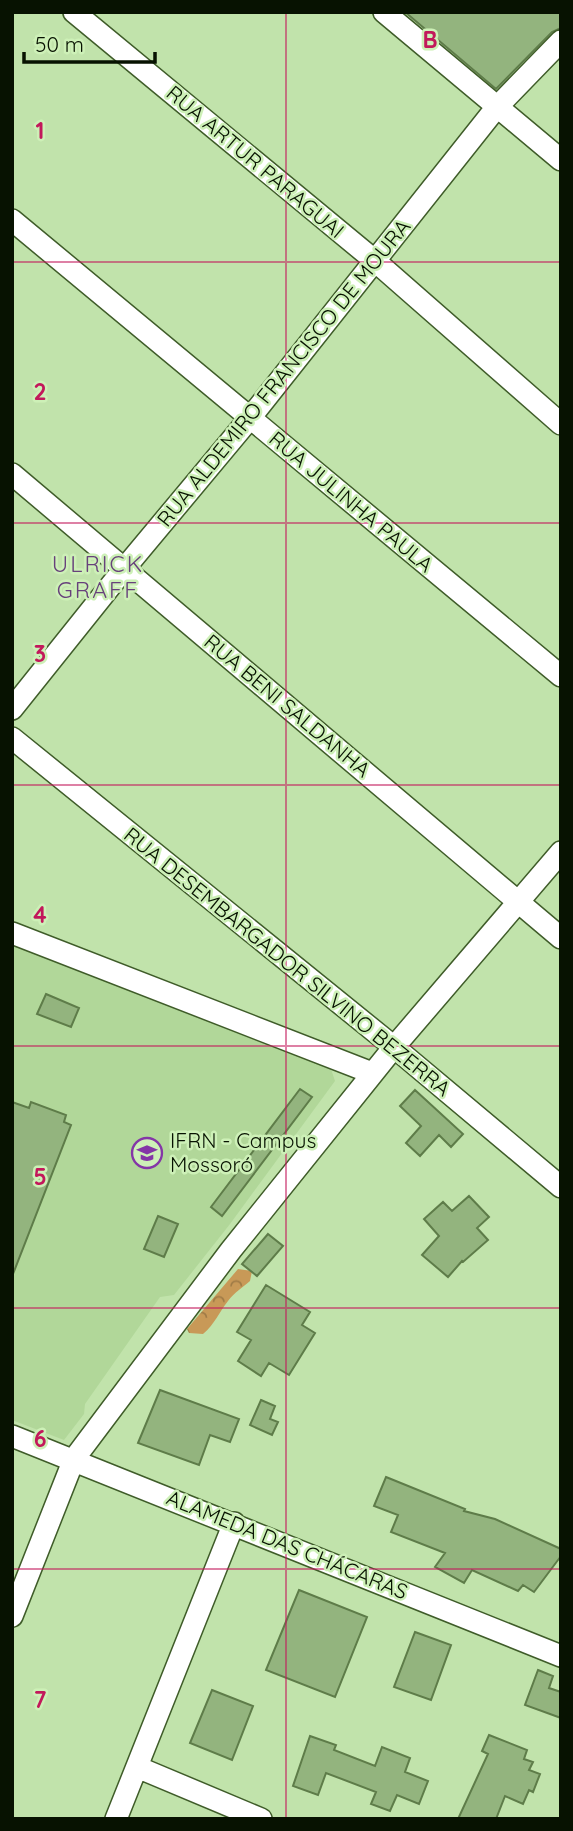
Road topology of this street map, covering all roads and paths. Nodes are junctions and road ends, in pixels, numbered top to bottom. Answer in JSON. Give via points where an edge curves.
{"nodes":[{"id":1,"x":74,"y":12,"type":"edge"},
{"id":2,"x":384,"y":12,"type":"edge"},
{"id":3,"x":561,"y":41,"type":"edge"},
{"id":4,"x":496,"y":108,"type":"junction"},
{"id":5,"x":561,"y":160,"type":"edge"},
{"id":6,"x":12,"y":220,"type":"edge"},
{"id":7,"x":374,"y":260,"type":"junction"},
{"id":8,"x":250,"y":418,"type":"junction"},
{"id":9,"x":561,"y":424,"type":"edge"},
{"id":10,"x":12,"y":474,"type":"edge"},
{"id":11,"x":124,"y":569,"type":"junction"},
{"id":12,"x":561,"y":676,"type":"edge"},
{"id":13,"x":12,"y":709,"type":"edge"},
{"id":14,"x":12,"y":738,"type":"edge"},
{"id":15,"x":561,"y":852,"type":"edge"},
{"id":16,"x":519,"y":901,"type":"junction"},
{"id":17,"x":12,"y":933,"type":"edge"},
{"id":18,"x":561,"y":938,"type":"edge"},
{"id":19,"x":394,"y":1047,"type":"junction"},
{"id":20,"x":372,"y":1073,"type":"junction"},
{"id":21,"x":561,"y":1187,"type":"edge"},
{"id":22,"x":12,"y":1436,"type":"edge"},
{"id":23,"x":74,"y":1459,"type":"junction"},
{"id":24,"x":234,"y":1523,"type":"junction"},
{"id":25,"x":12,"y":1616,"type":"edge"},
{"id":26,"x":561,"y":1656,"type":"edge"},
{"id":27,"x":136,"y":1767,"type":"junction"},
{"id":28,"x":116,"y":1819,"type":"edge"},
{"id":29,"x":261,"y":1819,"type":"edge"}],
"edges":[{"from":1,"to":7,"type":"street","name":"RUA ARTUR PARAGUAI"},
{"from":2,"to":4,"type":"street"},
{"from":3,"to":4,"type":"street","name":"RUA ALDEMIRO FRANCISCO DE MOURA"},
{"from":4,"to":5,"type":"street"},
{"from":4,"to":7,"type":"street","name":"RUA ALDEMIRO FRANCISCO DE MOURA"},
{"from":6,"to":8,"type":"street","name":"RUA JULINHA PAULA"},
{"from":7,"to":8,"type":"street","name":"RUA ALDEMIRO FRANCISCO DE MOURA"},
{"from":7,"to":9,"type":"street","name":"RUA ARTUR PARAGUAI"},
{"from":8,"to":11,"type":"street","name":"RUA ALDEMIRO FRANCISCO DE MOURA"},
{"from":8,"to":12,"type":"street","name":"RUA JULINHA PAULA"},
{"from":10,"to":11,"type":"street","name":"RUA BENI SALDANHA"},
{"from":11,"to":13,"type":"street","name":"RUA ALDEMIRO FRANCISCO DE MOURA"},
{"from":11,"to":16,"type":"street","name":"RUA BENI SALDANHA"},
{"from":14,"to":19,"type":"street","name":"RUA DESEMBARGADOR SILVINO BEZERRA"},
{"from":15,"to":16,"type":"street"},
{"from":16,"to":18,"type":"street","name":"RUA BENI SALDANHA"},
{"from":16,"to":19,"type":"street"},
{"from":17,"to":20,"type":"street"},
{"from":19,"to":20,"type":"street"},
{"from":19,"to":21,"type":"street","name":"RUA DESEMBARGADOR SILVINO BEZERRA"},
{"from":20,"to":23,"type":"street","via":[[230,1250]]},
{"from":22,"to":23,"type":"street","name":"ALAMEDA DAS CHÁCARAS"},
{"from":23,"to":24,"type":"street","name":"ALAMEDA DAS CHÁCARAS"},
{"from":23,"to":25,"type":"street"},
{"from":24,"to":26,"type":"street","name":"ALAMEDA DAS CHÁCARAS"},
{"from":24,"to":27,"type":"street"},
{"from":27,"to":28,"type":"street"},
{"from":27,"to":29,"type":"street"}]}
